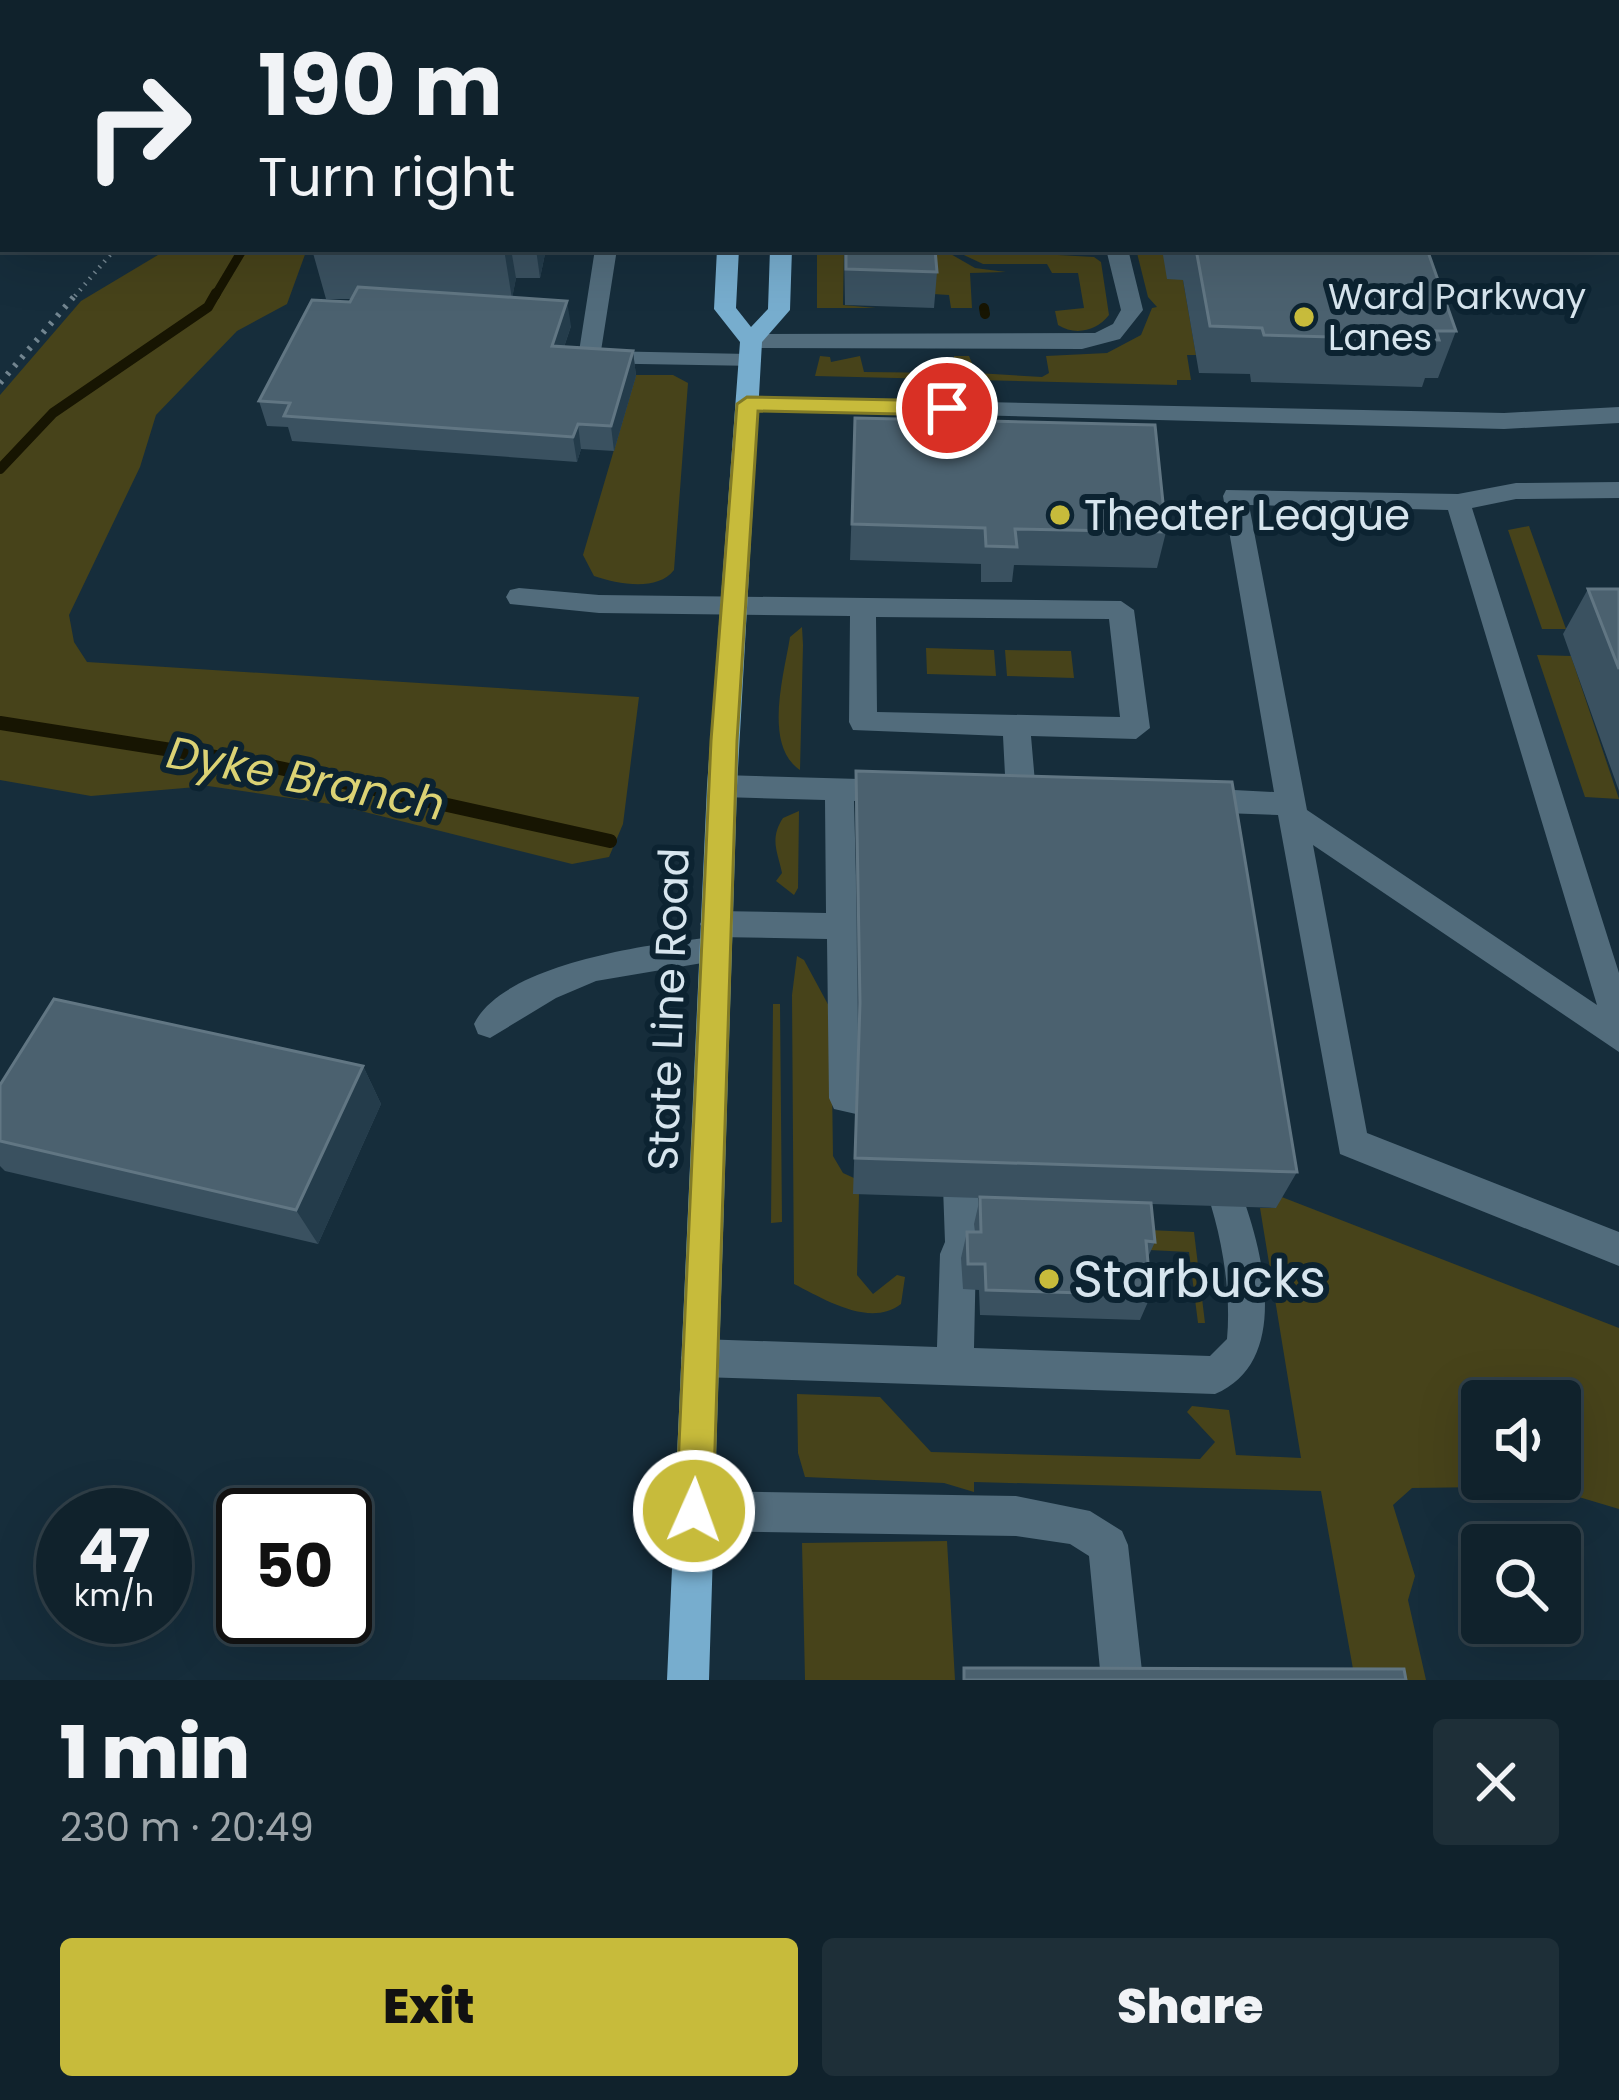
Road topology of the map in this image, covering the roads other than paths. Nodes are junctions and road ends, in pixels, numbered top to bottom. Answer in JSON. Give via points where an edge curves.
{"nodes":[{"id":1,"x":606,"y":252,"type":"edge"},
{"id":2,"x":728,"y":252,"type":"edge"},
{"id":3,"x":781,"y":252,"type":"edge"},
{"id":4,"x":1118,"y":252,"type":"edge"},
{"id":5,"x":750,"y":351,"type":"junction"},
{"id":6,"x":560,"y":357,"type":"edge"},
{"id":7,"x":587,"y":365,"type":"junction"},
{"id":8,"x":747,"y":404,"type":"junction"},
{"id":9,"x":1619,"y":415,"type":"edge"},
{"id":10,"x":1619,"y":490,"type":"edge"},
{"id":11,"x":1458,"y":502,"type":"junction"},
{"id":12,"x":519,"y":597,"type":"dead end"},
{"id":13,"x":863,"y":605,"type":"junction"},
{"id":14,"x":730,"y":606,"type":"junction"},
{"id":15,"x":1016,"y":725,"type":"junction"},
{"id":16,"x":722,"y":786,"type":"junction"},
{"id":17,"x":839,"y":790,"type":"junction"},
{"id":18,"x":930,"y":792,"type":"edge"},
{"id":19,"x":1052,"y":797,"type":"edge"},
{"id":20,"x":1169,"y":801,"type":"edge"},
{"id":21,"x":1292,"y":810,"type":"junction"},
{"id":22,"x":849,"y":926,"type":"junction"},
{"id":23,"x":716,"y":937,"type":"junction"},
{"id":24,"x":490,"y":1024,"type":"dead end"},
{"id":25,"x":1619,"y":1025,"type":"edge"},
{"id":26,"x":1619,"y":1038,"type":"edge"},
{"id":27,"x":856,"y":1099,"type":"edge"},
{"id":28,"x":958,"y":1130,"type":"edge"},
{"id":29,"x":1198,"y":1141,"type":"edge"},
{"id":30,"x":1619,"y":1249,"type":"edge"},
{"id":31,"x":700,"y":1358,"type":"junction"},
{"id":32,"x":955,"y":1367,"type":"junction"},
{"id":33,"x":694,"y":1511,"type":"junction"},
{"id":34,"x":688,"y":1680,"type":"edge"},
{"id":35,"x":1122,"y":1680,"type":"edge"}],
"edges":[{"from":1,"to":7,"type":"lane"},
{"from":2,"to":5,"type":"main road","name":"State Line Road","via":[[725,308]]},
{"from":3,"to":5,"type":"main road","name":"State Line Road","via":[[778,310]]},
{"from":4,"to":5,"type":"lane","via":[[1132,310],[1119,333],[1104,338]]},
{"from":5,"to":7,"type":"lane"},
{"from":5,"to":8,"type":"main road","name":"State Line Road"},
{"from":6,"to":7,"type":"lane"},
{"from":8,"to":9,"type":"lane","via":[[1504,421]]},
{"from":8,"to":14,"type":"main road","name":"State Line Road"},
{"from":10,"to":11,"type":"lane","via":[[1516,491]]},
{"from":11,"to":21,"type":"lane","via":[[1235,496]]},
{"from":11,"to":25,"type":"lane"},
{"from":12,"to":14,"type":"lane"},
{"from":13,"to":14,"type":"lane"},
{"from":13,"to":15,"type":"lane","via":[[863,722]]},
{"from":13,"to":15,"type":"lane","via":[[1121,610],[1136,728]]},
{"from":14,"to":16,"type":"main road","name":"State Line Road"},
{"from":15,"to":19,"type":"lane","via":[[1010,794]]},
{"from":16,"to":17,"type":"lane"},
{"from":16,"to":23,"type":"main road","name":"State Line Road"},
{"from":17,"to":18,"type":"lane"},
{"from":17,"to":22,"type":"lane"},
{"from":20,"to":21,"type":"lane"},
{"from":21,"to":26,"type":"lane"},
{"from":21,"to":30,"type":"lane","via":[[1352,1142]]},
{"from":22,"to":23,"type":"lane"},
{"from":22,"to":27,"type":"lane","via":[[846,1098]]},
{"from":23,"to":24,"type":"lane","via":[[588,967]]},
{"from":23,"to":31,"type":"main road","name":"State Line Road"},
{"from":28,"to":32,"type":"lane","via":[[963,1244]]},
{"from":29,"to":32,"type":"lane","via":[[1231,1212],[1246,1341],[1231,1365],[1215,1375]]},
{"from":31,"to":32,"type":"lane"},
{"from":31,"to":33,"type":"main road","name":"State Line Road"},
{"from":33,"to":34,"type":"main road","name":"State Line Road"},
{"from":33,"to":35,"type":"lane","via":[[1016,1516],[1076,1525],[1108,1545]]}]}
